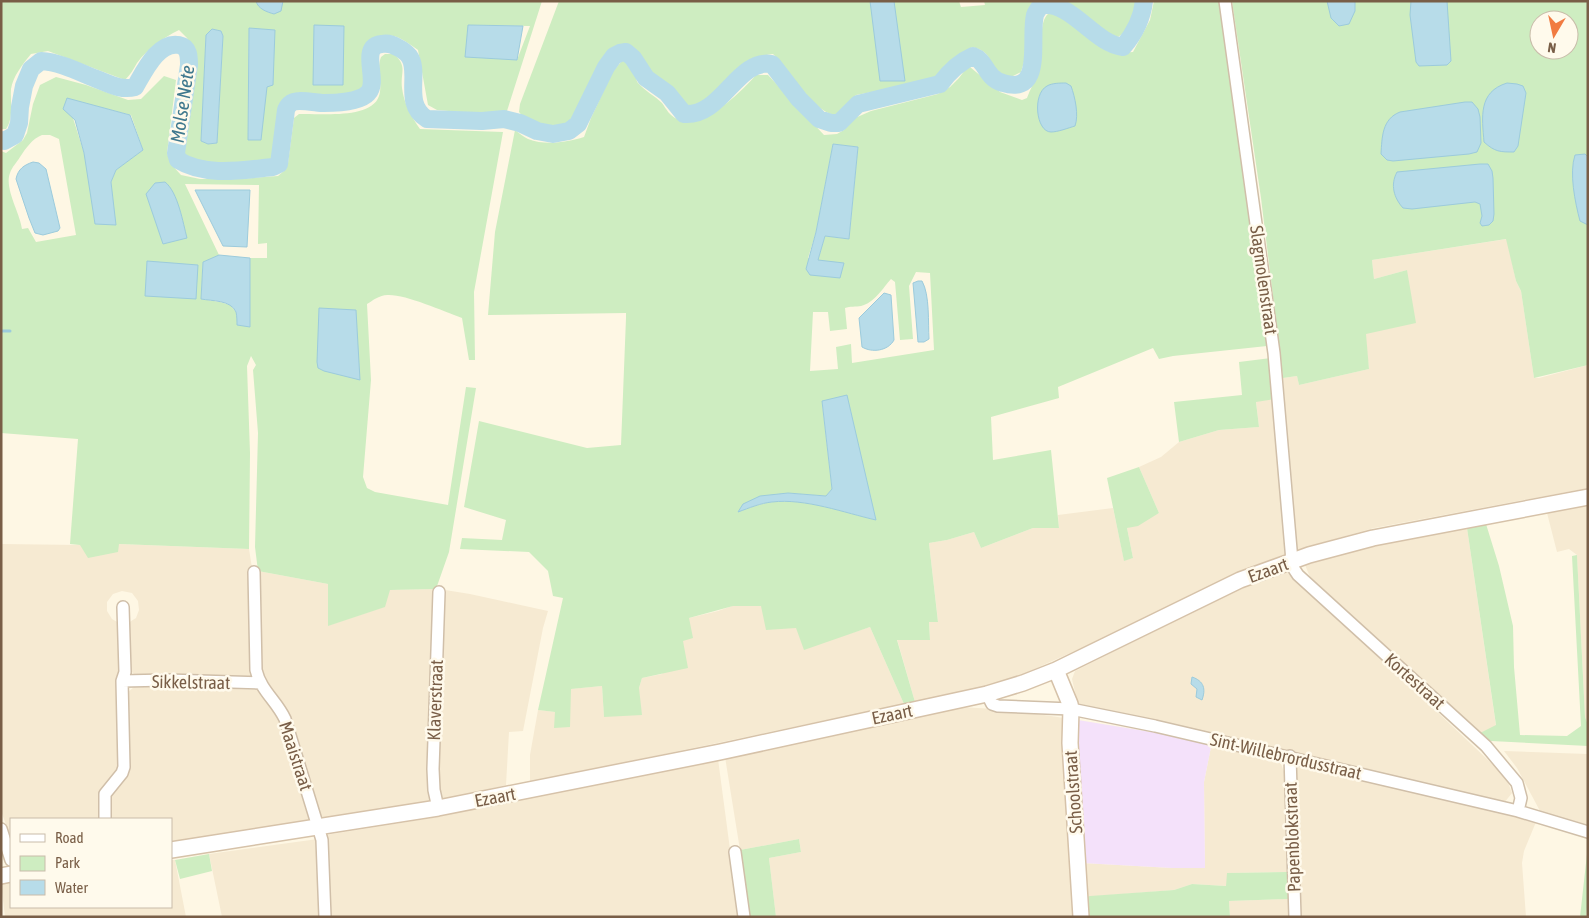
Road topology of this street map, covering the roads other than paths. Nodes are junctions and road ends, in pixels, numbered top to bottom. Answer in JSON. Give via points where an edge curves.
{"nodes":[{"id":1,"x":1225,"y":1,"type":"edge"},
{"id":2,"x":1588,"y":497,"type":"edge"},
{"id":3,"x":1292,"y":561,"type":"junction"},
{"id":4,"x":254,"y":572,"type":"dead end"},
{"id":5,"x":439,"y":592,"type":"dead end"},
{"id":6,"x":123,"y":607,"type":"dead end"},
{"id":7,"x":1056,"y":670,"type":"junction"},
{"id":8,"x":122,"y":681,"type":"junction"},
{"id":9,"x":260,"y":683,"type":"junction"},
{"id":10,"x":987,"y":694,"type":"junction"},
{"id":11,"x":1071,"y":709,"type":"junction"},
{"id":12,"x":1290,"y":756,"type":"junction"},
{"id":13,"x":438,"y":808,"type":"junction"},
{"id":14,"x":1518,"y":811,"type":"junction"},
{"id":15,"x":105,"y":818,"type":"edge"},
{"id":16,"x":318,"y":828,"type":"junction"},
{"id":17,"x":1,"y":829,"type":"edge"},
{"id":18,"x":1588,"y":832,"type":"edge"},
{"id":19,"x":172,"y":850,"type":"edge"},
{"id":20,"x":735,"y":852,"type":"dead end"},
{"id":21,"x":10,"y":857,"type":"edge"},
{"id":22,"x":325,"y":917,"type":"edge"},
{"id":23,"x":744,"y":917,"type":"edge"},
{"id":24,"x":1081,"y":917,"type":"edge"},
{"id":25,"x":1295,"y":917,"type":"edge"}],
"edges":[{"from":1,"to":3,"type":"street","name":"Slagmolenstraat","via":[[1274,353]]},
{"from":2,"to":3,"type":"main road","name":"Ezaart","via":[[1373,538]]},
{"from":3,"to":7,"type":"main road","name":"Ezaart","via":[[1240,580]]},
{"from":3,"to":14,"type":"street","name":"Kortestraat","via":[[1298,575],[1491,752],[1517,783],[1521,798]]},
{"from":4,"to":9,"type":"street","name":"Maaistraat","via":[[256,670]]},
{"from":5,"to":13,"type":"street","name":"Klaverstraat","via":[[433,748]]},
{"from":6,"to":8,"type":"street","via":[[125,672]]},
{"from":7,"to":10,"type":"main road","name":"Ezaart"},
{"from":7,"to":11,"type":"main road","name":"Schoolstraat"},
{"from":8,"to":9,"type":"street","name":"Sikkelstraat"},
{"from":8,"to":15,"type":"street","via":[[124,767],[105,794]]},
{"from":9,"to":16,"type":"street","name":"Maaistraat","via":[[285,719]]},
{"from":10,"to":11,"type":"street","name":"Sint-Willebrordusstraat","via":[[992,704],[998,706]]},
{"from":10,"to":13,"type":"main road","name":"Ezaart","via":[[720,752]]},
{"from":11,"to":12,"type":"street","name":"Sint-Willebrordusstraat"},
{"from":11,"to":24,"type":"main road","name":"Schoolstraat","via":[[1070,743]]},
{"from":12,"to":14,"type":"street","name":"Sint-Willebrordusstraat"},
{"from":12,"to":25,"type":"street","name":"Papenblokstraat"},
{"from":13,"to":16,"type":"main road","name":"Ezaart"},
{"from":14,"to":18,"type":"street","name":"Sint-Willebrordusstraat"},
{"from":16,"to":19,"type":"main road","name":"Ezaart"},
{"from":16,"to":22,"type":"street","name":"Maaistraat","via":[[322,840]]},
{"from":17,"to":21,"type":"street"},
{"from":20,"to":23,"type":"street"}]}
